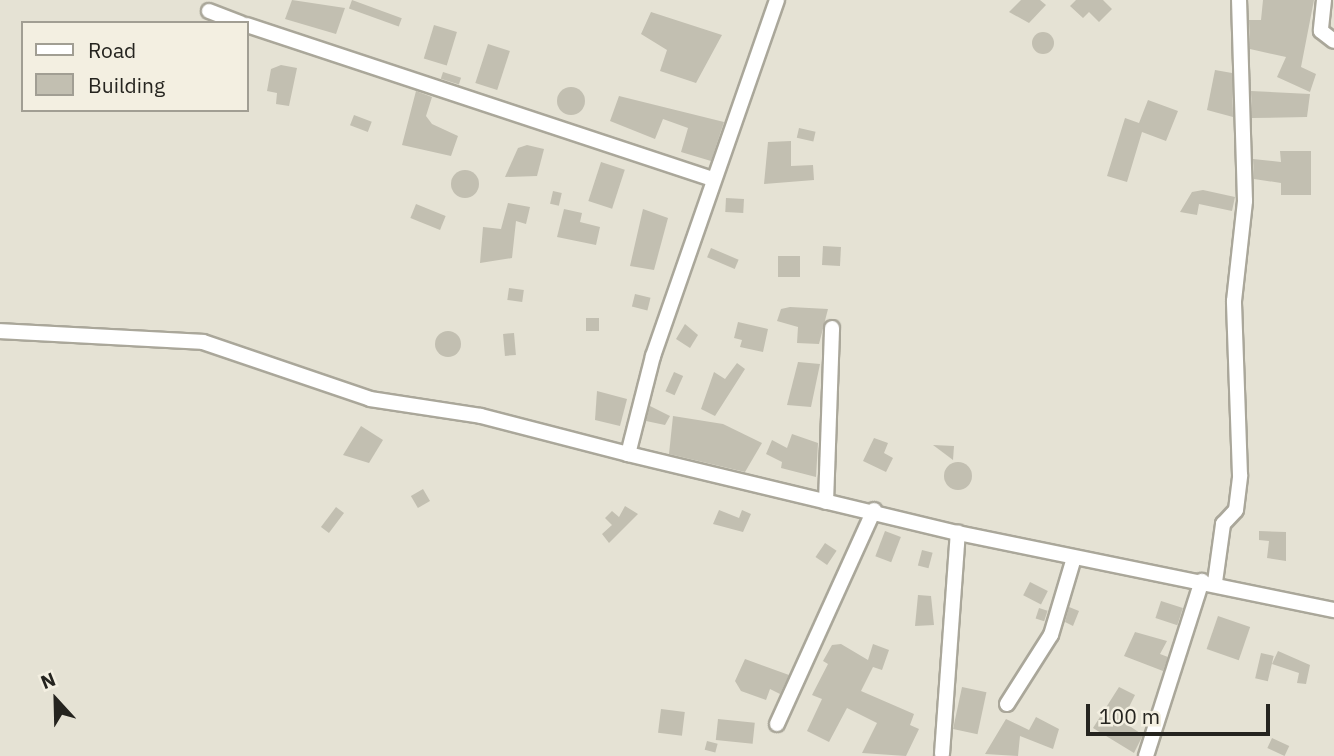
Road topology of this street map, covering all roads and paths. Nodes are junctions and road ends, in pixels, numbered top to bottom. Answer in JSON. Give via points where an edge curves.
{"nodes":[{"id":1,"x":777,"y":0,"type":"edge"},
{"id":2,"x":1239,"y":0,"type":"edge"},
{"id":3,"x":1324,"y":0,"type":"edge"},
{"id":4,"x":209,"y":11,"type":"dead end"},
{"id":5,"x":236,"y":21,"type":"edge"},
{"id":6,"x":248,"y":25,"type":"edge"},
{"id":7,"x":1334,"y":41,"type":"edge"},
{"id":8,"x":712,"y":179,"type":"junction"},
{"id":9,"x":832,"y":328,"type":"dead end"},
{"id":10,"x":0,"y":331,"type":"edge"},
{"id":11,"x":628,"y":454,"type":"junction"},
{"id":12,"x":825,"y":502,"type":"junction"},
{"id":13,"x":874,"y":510,"type":"junction"},
{"id":14,"x":958,"y":533,"type":"junction"},
{"id":15,"x":1074,"y":558,"type":"junction"},
{"id":16,"x":1208,"y":582,"type":"junction"},
{"id":17,"x":1334,"y":610,"type":"edge"},
{"id":18,"x":1007,"y":704,"type":"dead end"},
{"id":19,"x":777,"y":724,"type":"dead end"},
{"id":20,"x":942,"y":754,"type":"edge"},
{"id":21,"x":1146,"y":756,"type":"edge"}],
"edges":[{"from":1,"to":8,"type":"street"},
{"from":2,"to":16,"type":"street","via":[[1245,201],[1234,301],[1240,475],[1236,510],[1223,524]]},
{"from":3,"to":7,"type":"street","via":[[1321,31]]},
{"from":4,"to":5,"type":"street"},
{"from":6,"to":8,"type":"street"},
{"from":8,"to":11,"type":"street","via":[[641,395]]},
{"from":9,"to":12,"type":"street"},
{"from":10,"to":11,"type":"street","via":[[202,342],[370,399],[481,416]]},
{"from":11,"to":12,"type":"street"},
{"from":12,"to":13,"type":"street"},
{"from":13,"to":14,"type":"street"},
{"from":13,"to":19,"type":"street"},
{"from":14,"to":15,"type":"street"},
{"from":14,"to":20,"type":"street"},
{"from":15,"to":16,"type":"street"},
{"from":15,"to":18,"type":"street","via":[[1051,635]]},
{"from":16,"to":17,"type":"street"},
{"from":16,"to":21,"type":"street"}]}
